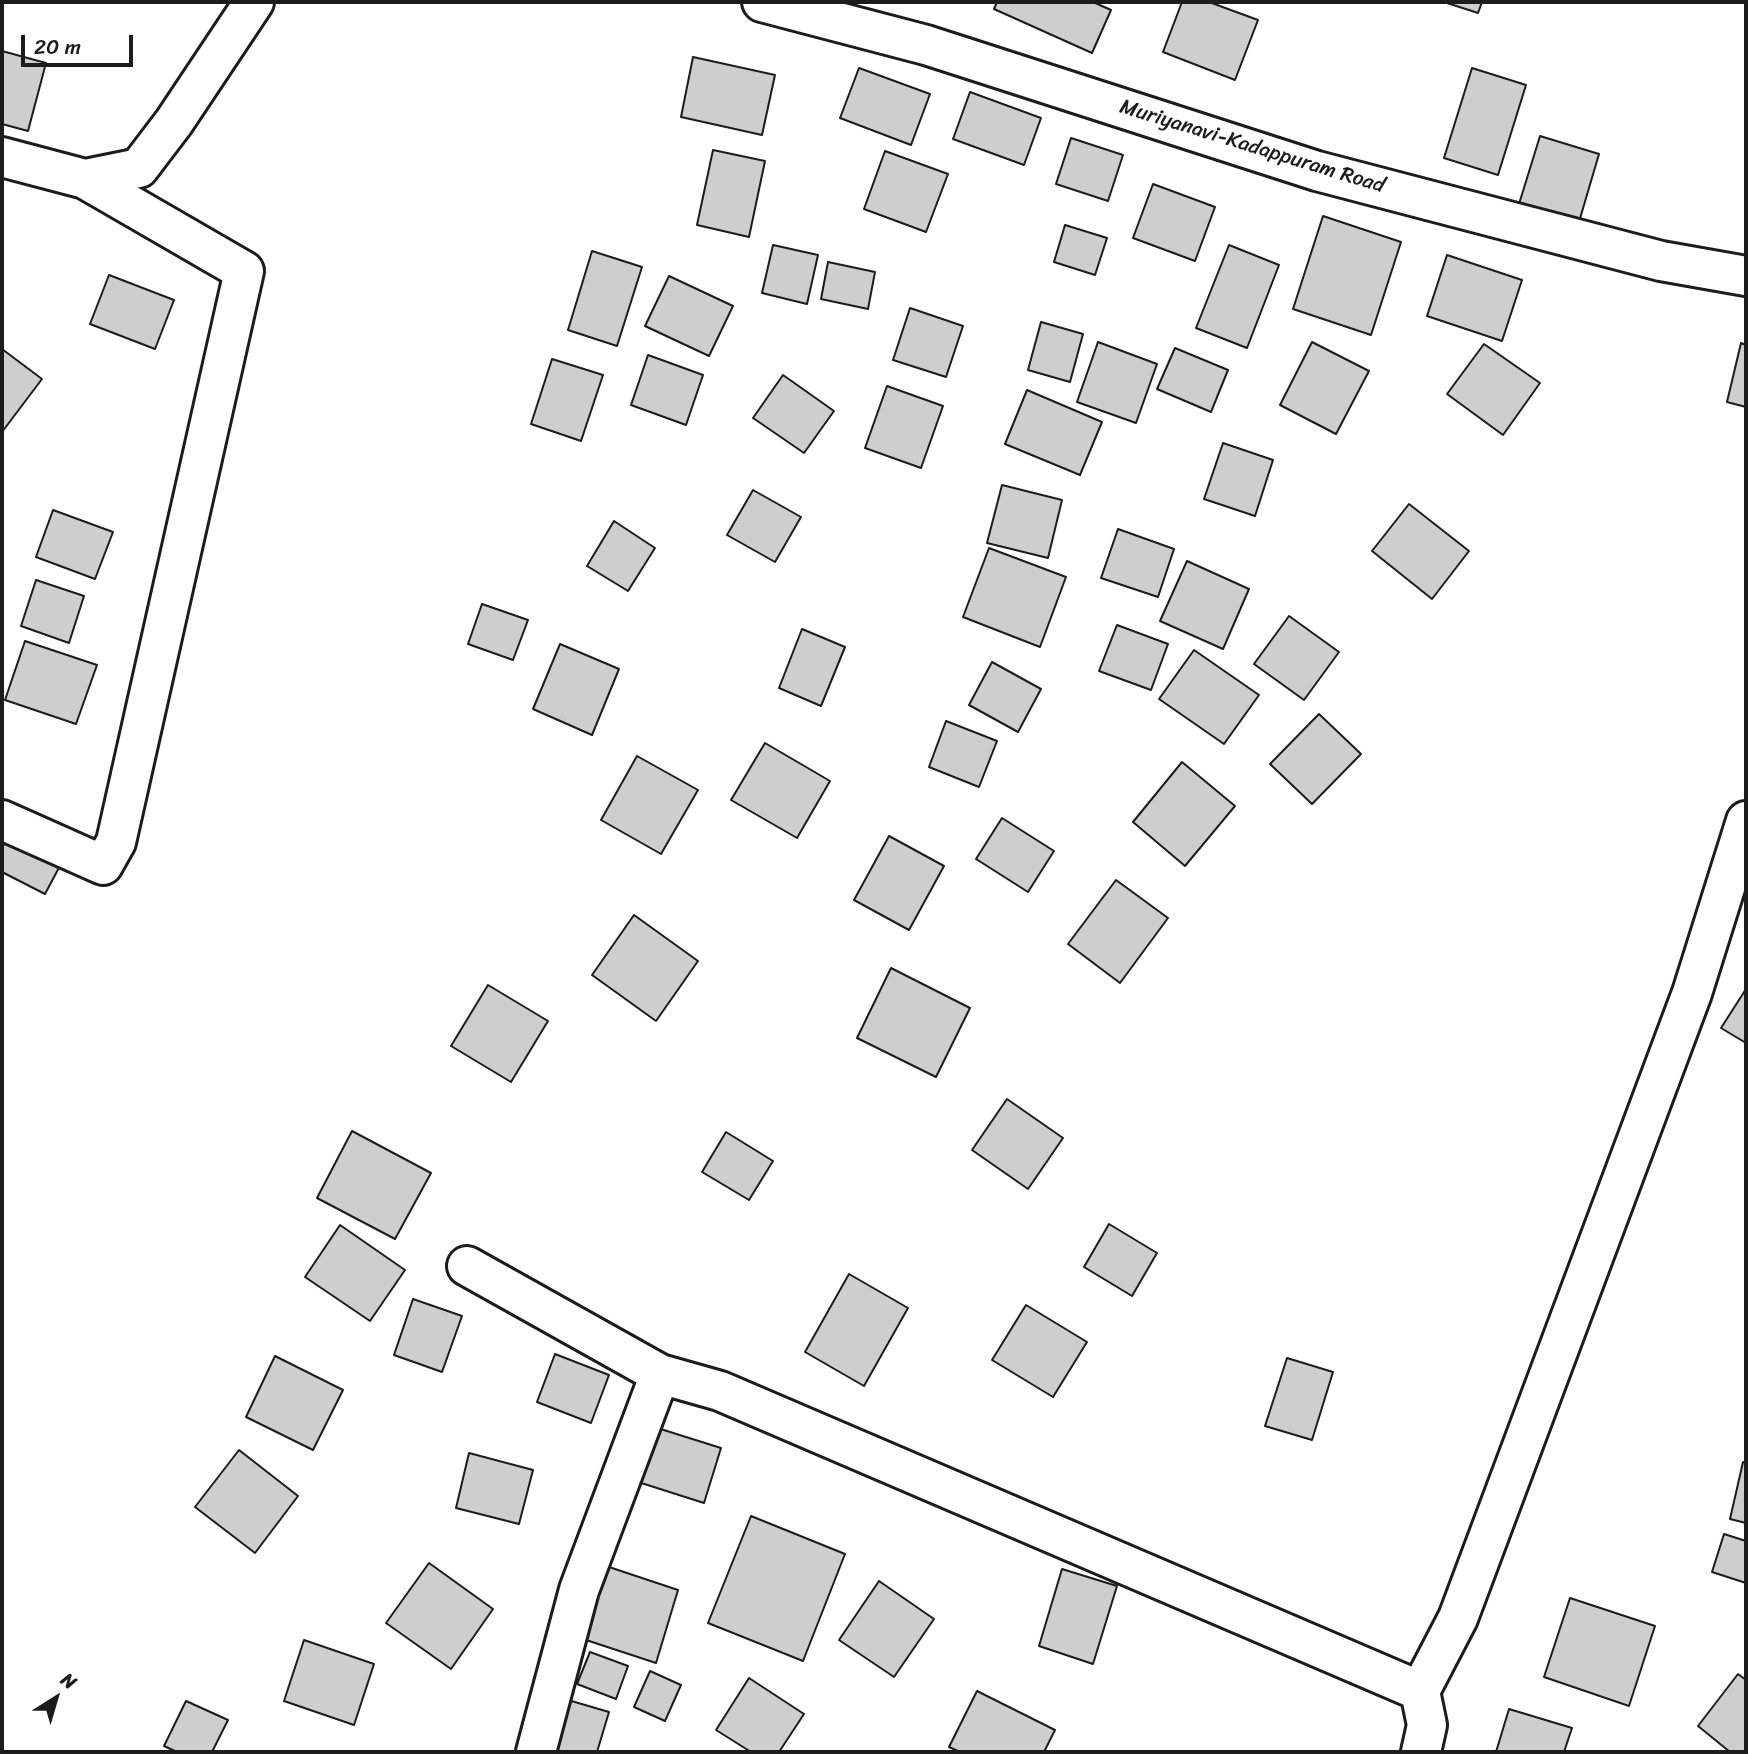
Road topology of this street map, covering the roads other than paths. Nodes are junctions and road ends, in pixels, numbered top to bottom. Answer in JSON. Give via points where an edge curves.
{"nodes":[{"id":1,"x":254,"y":2,"type":"edge"},
{"id":2,"x":762,"y":2,"type":"edge"},
{"id":3,"x":2,"y":156,"type":"edge"},
{"id":4,"x":85,"y":179,"type":"junction"},
{"id":5,"x":1746,"y":276,"type":"edge"},
{"id":6,"x":2,"y":820,"type":"edge"},
{"id":7,"x":1746,"y":821,"type":"edge"},
{"id":8,"x":467,"y":1266,"type":"dead end"},
{"id":9,"x":660,"y":1374,"type":"junction"},
{"id":10,"x":1420,"y":1690,"type":"junction"},
{"id":11,"x":536,"y":1752,"type":"edge"},
{"id":12,"x":1421,"y":1752,"type":"edge"}],
"edges":[{"from":1,"to":4,"type":"street","via":[[139,168]]},
{"from":2,"to":5,"type":"street","name":"Muriyanavi-Kadappuram Road","via":[[926,45],[1317,171],[1661,261]]},
{"from":3,"to":4,"type":"street"},
{"from":4,"to":6,"type":"street","via":[[244,271],[116,842],[103,864]]},
{"from":7,"to":10,"type":"street","via":[[1692,993],[1458,1618]]},
{"from":8,"to":9,"type":"street"},
{"from":9,"to":10,"type":"street","via":[[720,1391]]},
{"from":9,"to":11,"type":"street","via":[[579,1590]]},
{"from":10,"to":12,"type":"street","via":[[1427,1725]]}]}
